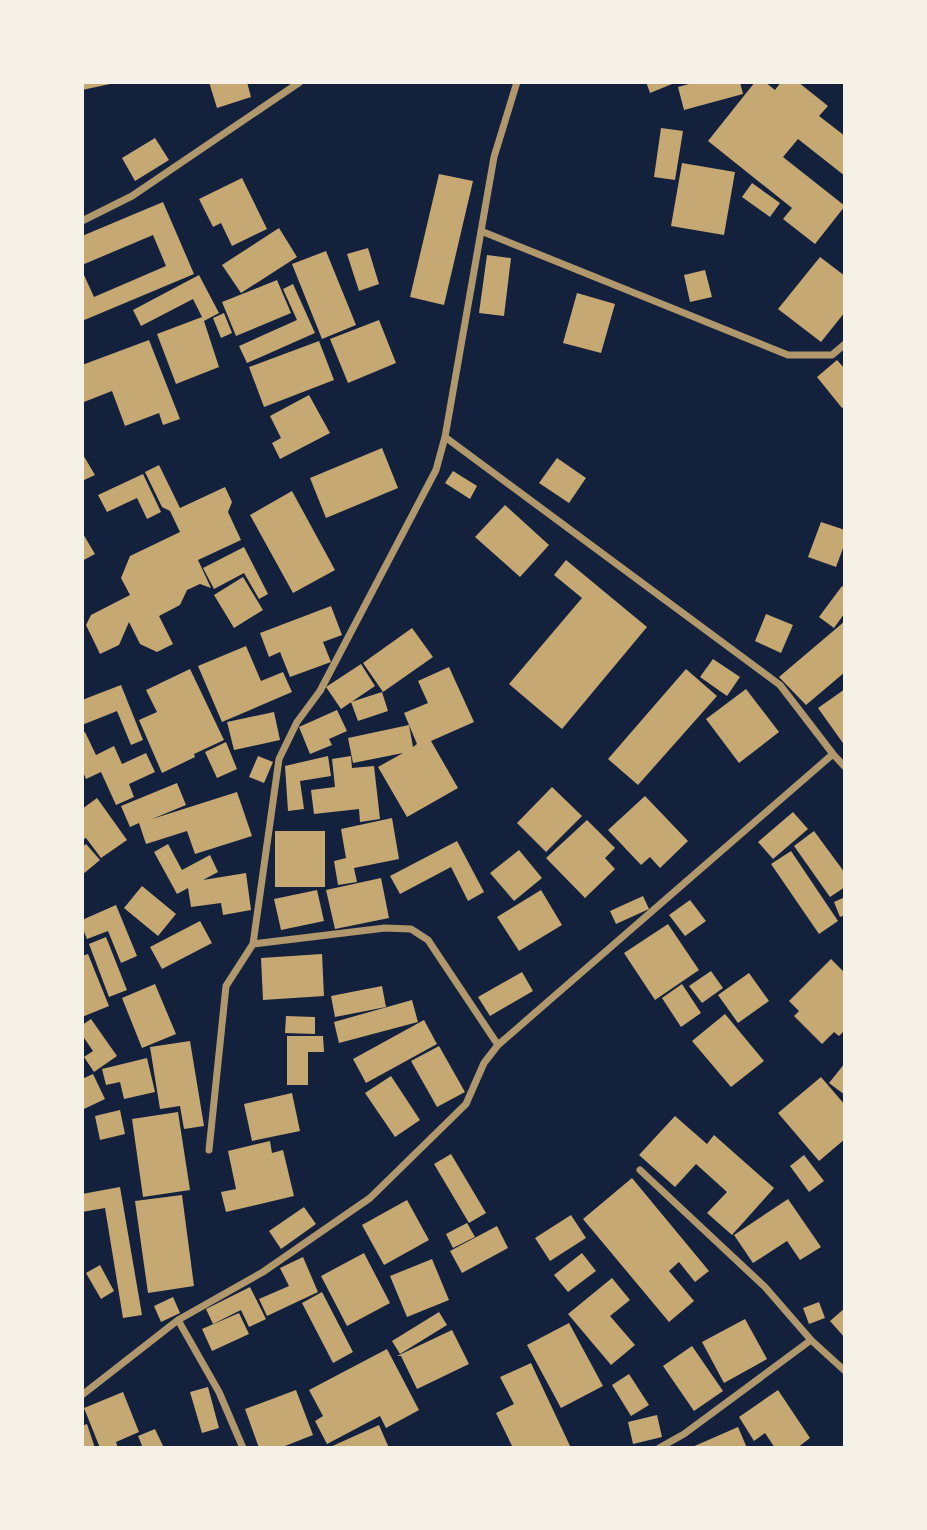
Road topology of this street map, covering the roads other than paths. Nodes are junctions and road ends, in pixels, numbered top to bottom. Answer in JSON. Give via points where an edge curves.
{"nodes":[{"id":1,"x":300,"y":82,"type":"edge"},
{"id":2,"x":517,"y":82,"type":"edge"},
{"id":3,"x":82,"y":221,"type":"edge"},
{"id":4,"x":481,"y":231,"type":"junction"},
{"id":5,"x":845,"y":344,"type":"edge"},
{"id":6,"x":445,"y":437,"type":"junction"},
{"id":7,"x":832,"y":754,"type":"junction"},
{"id":8,"x":845,"y":767,"type":"edge"},
{"id":9,"x":253,"y":944,"type":"junction"},
{"id":10,"x":498,"y":1045,"type":"junction"},
{"id":11,"x":209,"y":1150,"type":"dead end"},
{"id":12,"x":639,"y":1170,"type":"dead end"},
{"id":13,"x":178,"y":1320,"type":"junction"},
{"id":14,"x":811,"y":1340,"type":"junction"},
{"id":15,"x":845,"y":1371,"type":"edge"},
{"id":16,"x":82,"y":1395,"type":"edge"},
{"id":17,"x":243,"y":1448,"type":"edge"},
{"id":18,"x":659,"y":1448,"type":"edge"}],
"edges":[{"from":1,"to":3,"type":"street","via":[[132,196]]},
{"from":2,"to":4,"type":"street","via":[[494,157]]},
{"from":4,"to":5,"type":"street","via":[[788,355],[832,355]]},
{"from":4,"to":6,"type":"street"},
{"from":6,"to":7,"type":"street","via":[[780,685]]},
{"from":6,"to":9,"type":"street","via":[[436,470],[320,691],[297,722],[279,759]]},
{"from":7,"to":8,"type":"street"},
{"from":7,"to":10,"type":"street"},
{"from":9,"to":10,"type":"street","via":[[411,929],[428,940]]},
{"from":9,"to":11,"type":"street","via":[[226,986]]},
{"from":10,"to":13,"type":"street","via":[[484,1063],[466,1104],[370,1198],[263,1272]]},
{"from":12,"to":14,"type":"street","via":[[765,1287]]},
{"from":13,"to":16,"type":"street"},
{"from":13,"to":17,"type":"street","via":[[219,1392]]},
{"from":14,"to":15,"type":"street"},
{"from":14,"to":18,"type":"street"}]}
